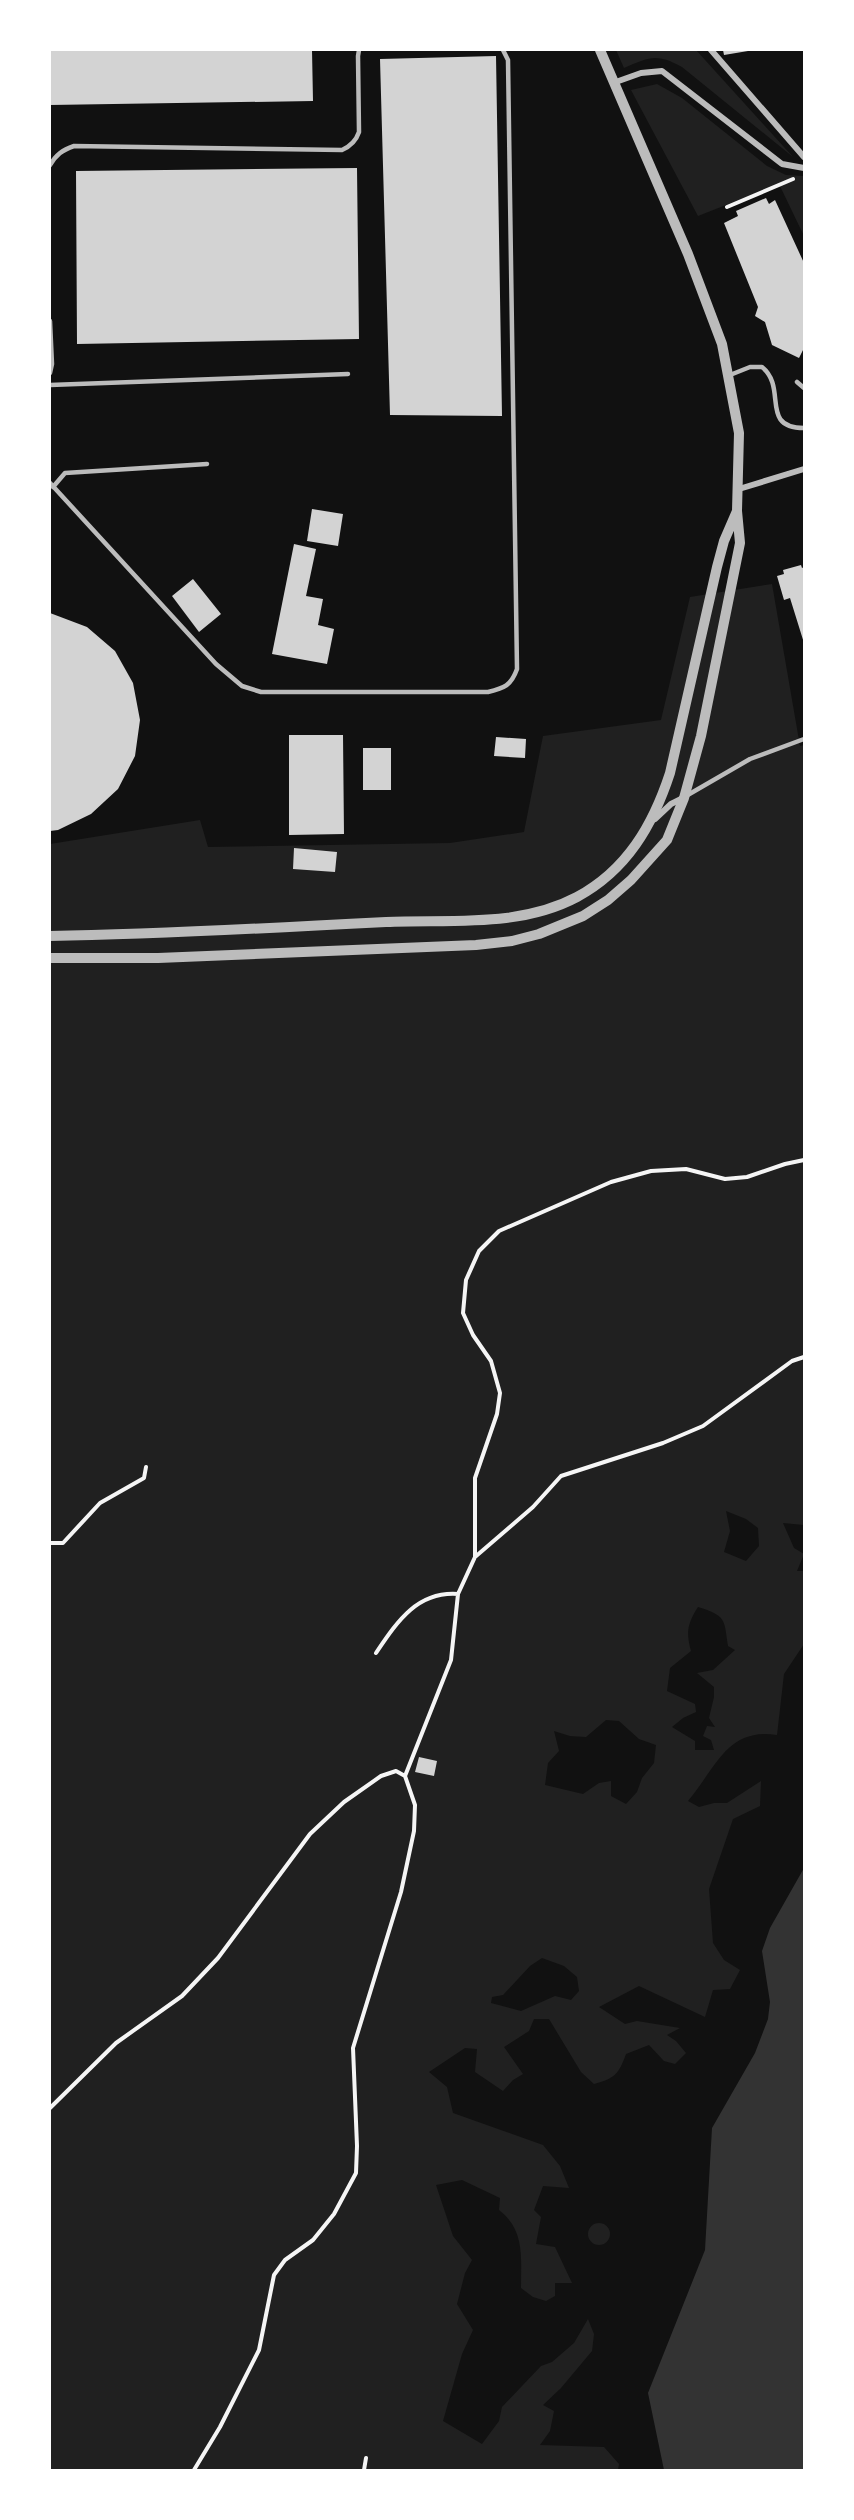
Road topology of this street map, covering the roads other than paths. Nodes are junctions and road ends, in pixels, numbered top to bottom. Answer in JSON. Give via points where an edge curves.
{"nodes":[{"id":1,"x":359,"y":50,"type":"edge"},
{"id":2,"x":503,"y":50,"type":"edge"},
{"id":3,"x":600,"y":50,"type":"edge"},
{"id":4,"x":711,"y":50,"type":"edge"},
{"id":5,"x":614,"y":84,"type":"junction"},
{"id":6,"x":804,"y":158,"type":"edge"},
{"id":7,"x":50,"y":165,"type":"edge"},
{"id":8,"x":804,"y":168,"type":"edge"},
{"id":9,"x":50,"y":321,"type":"edge"},
{"id":10,"x":50,"y":373,"type":"edge"},
{"id":11,"x":348,"y":374,"type":"dead end"},
{"id":12,"x":730,"y":375,"type":"junction"},
{"id":13,"x":797,"y":382,"type":"dead end"},
{"id":14,"x":50,"y":385,"type":"edge"},
{"id":15,"x":804,"y":388,"type":"edge"},
{"id":16,"x":804,"y":428,"type":"edge"},
{"id":17,"x":207,"y":464,"type":"dead end"},
{"id":18,"x":804,"y":469,"type":"edge"},
{"id":19,"x":51,"y":485,"type":"edge"},
{"id":20,"x":740,"y":489,"type":"junction"},
{"id":21,"x":737,"y":511,"type":"junction"},
{"id":22,"x":804,"y":739,"type":"edge"},
{"id":23,"x":684,"y":798,"type":"junction"},
{"id":24,"x":650,"y":824,"type":"junction"},
{"id":25,"x":50,"y":936,"type":"edge"},
{"id":26,"x":50,"y":958,"type":"edge"}],
"edges":[{"from":1,"to":7,"type":"lane","via":[[359,132],[348,148],[74,146],[64,149]]},
{"from":2,"to":19,"type":"lane","via":[[508,72],[517,661],[513,680],[505,688],[488,692],[261,692],[242,686],[216,664]]},
{"from":3,"to":5,"type":"street"},
{"from":4,"to":6,"type":"street"},
{"from":5,"to":8,"type":"street","via":[[641,73],[662,71],[782,164]]},
{"from":5,"to":12,"type":"street","via":[[702,286]]},
{"from":9,"to":10,"type":"lane"},
{"from":11,"to":14,"type":"lane"},
{"from":12,"to":16,"type":"lane","via":[[762,367],[774,381],[779,419]]},
{"from":12,"to":20,"type":"street","via":[[739,434]]},
{"from":13,"to":15,"type":"lane"},
{"from":17,"to":19,"type":"lane","via":[[65,473]]},
{"from":18,"to":20,"type":"street"},
{"from":20,"to":21,"type":"street"},
{"from":21,"to":23,"type":"street","via":[[740,532],[736,568]]},
{"from":21,"to":24,"type":"street","via":[[717,567],[670,773]]},
{"from":22,"to":23,"type":"lane","via":[[750,759]]},
{"from":23,"to":24,"type":"street","via":[[671,804]]},
{"from":23,"to":26,"type":"street","via":[[667,840],[608,900],[563,926],[512,941],[158,958]]},
{"from":24,"to":25,"type":"street","via":[[627,857],[598,883],[578,896],[532,914],[499,919],[176,934]]}]}
